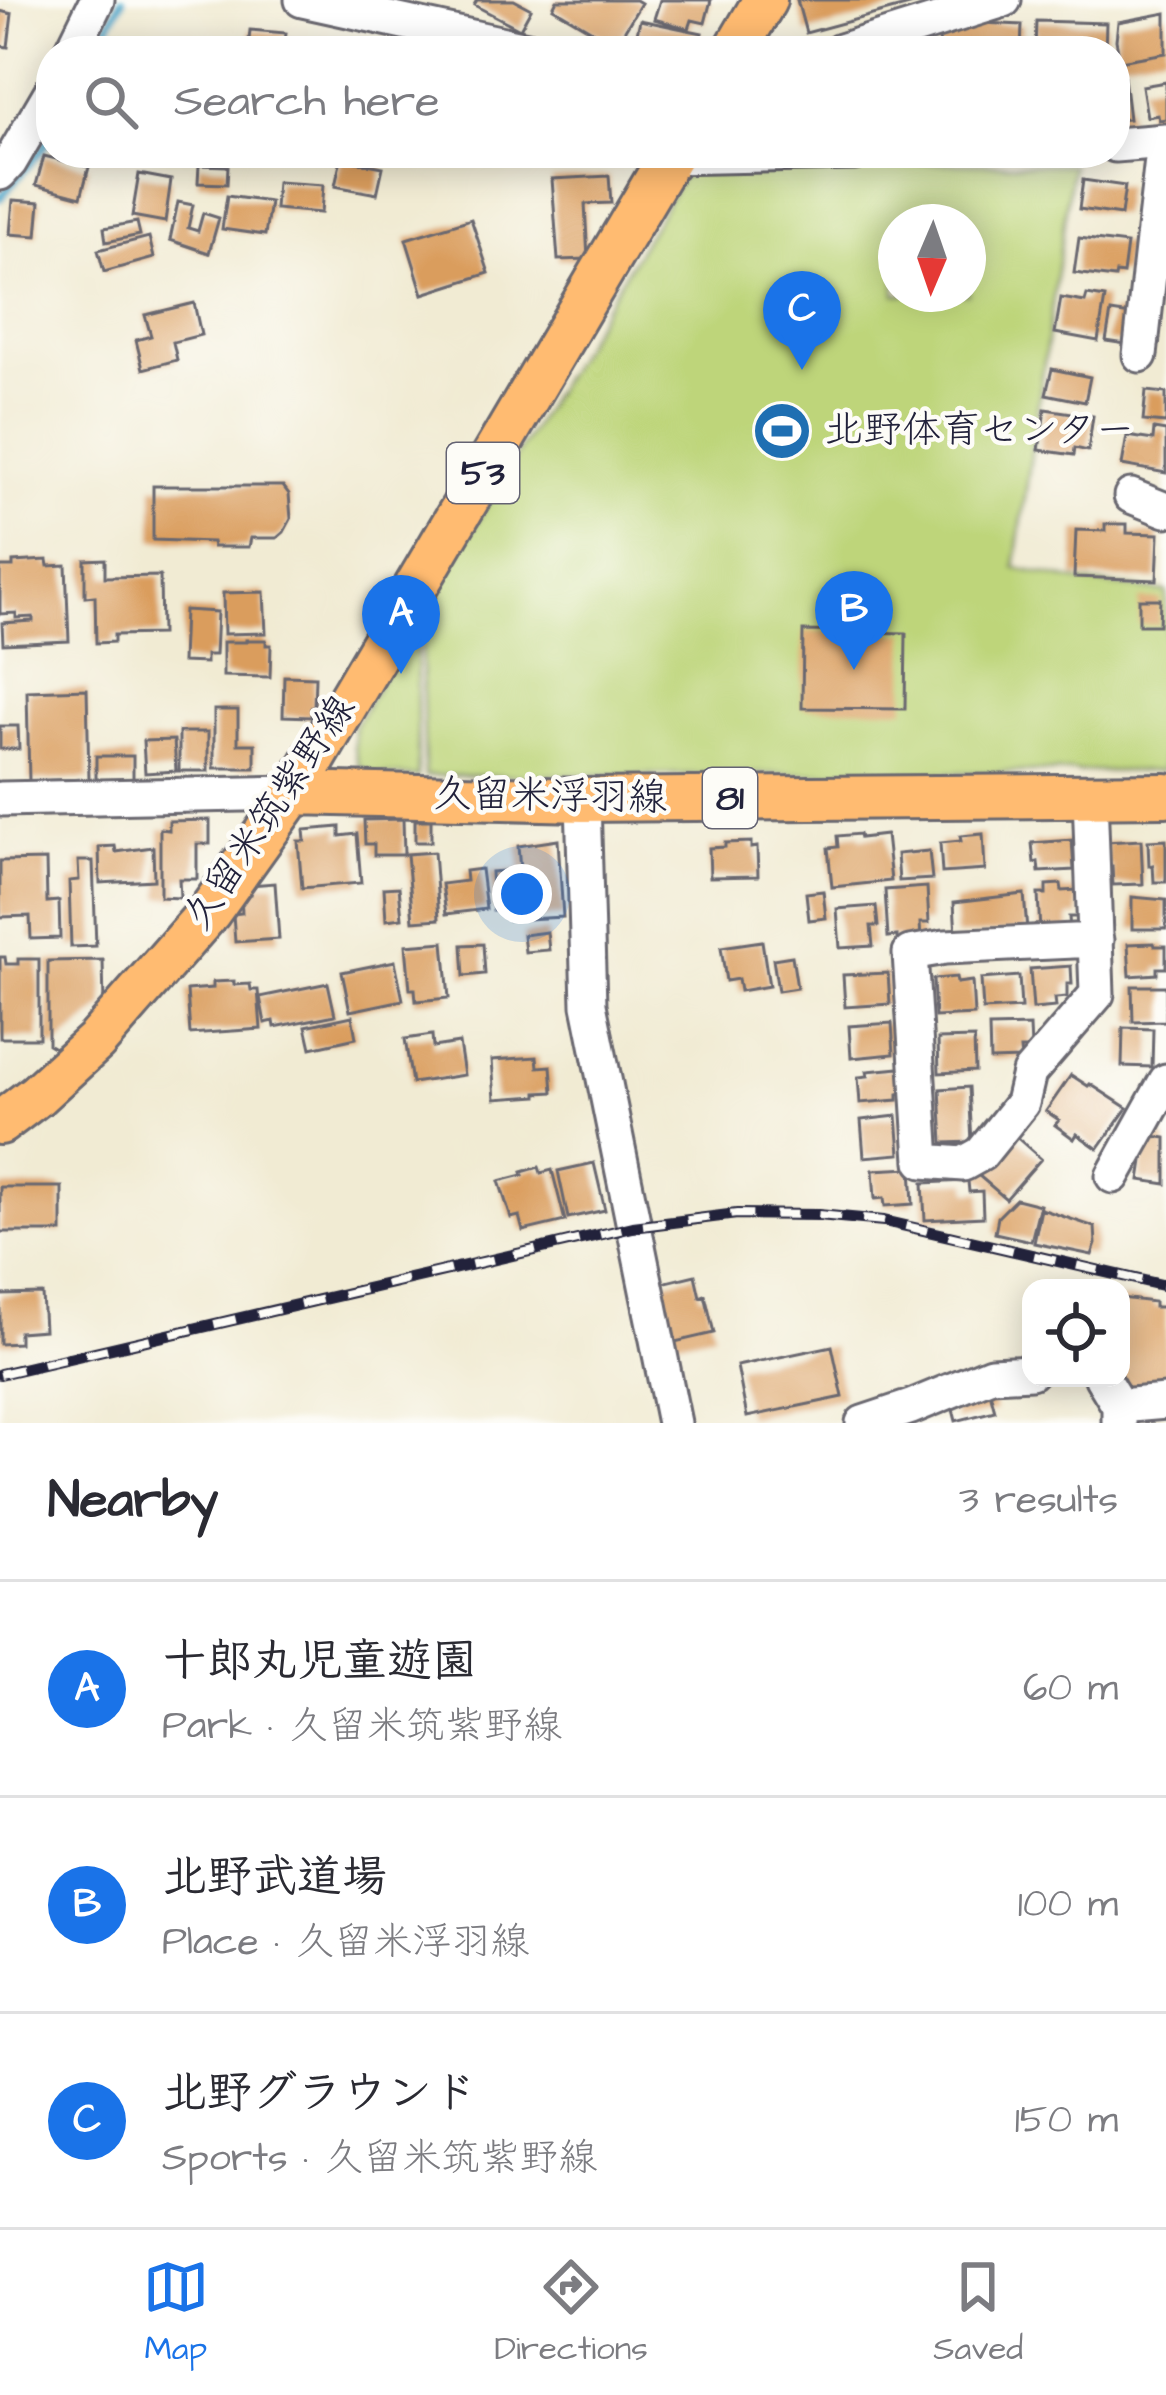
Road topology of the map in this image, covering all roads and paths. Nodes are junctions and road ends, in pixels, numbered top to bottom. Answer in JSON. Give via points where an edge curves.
{"nodes":[{"id":1,"x":97,"y":0,"type":"edge"},
{"id":2,"x":302,"y":0,"type":"edge"},
{"id":3,"x":765,"y":0,"type":"edge"},
{"id":4,"x":1004,"y":0,"type":"edge"},
{"id":5,"x":79,"y":36,"type":"edge"},
{"id":6,"x":467,"y":36,"type":"edge"},
{"id":7,"x":744,"y":36,"type":"edge"},
{"id":8,"x":888,"y":36,"type":"edge"},
{"id":9,"x":36,"y":118,"type":"edge"},
{"id":10,"x":1165,"y":141,"type":"edge"},
{"id":11,"x":1130,"y":144,"type":"edge"},
{"id":12,"x":663,"y":168,"type":"edge"},
{"id":13,"x":0,"y":173,"type":"edge"},
{"id":14,"x":1139,"y":355,"type":"dead end"},
{"id":15,"x":1131,"y":496,"type":"dead end"},
{"id":16,"x":1166,"y":510,"type":"edge"},
{"id":17,"x":293,"y":793,"type":"junction"},
{"id":18,"x":1090,"y":795,"type":"junction"},
{"id":19,"x":1166,"y":795,"type":"edge"},
{"id":20,"x":0,"y":799,"type":"edge"},
{"id":21,"x":583,"y":800,"type":"junction"},
{"id":22,"x":1096,"y":940,"type":"junction"},
{"id":23,"x":1166,"y":1081,"type":"edge"},
{"id":24,"x":0,"y":1123,"type":"edge"},
{"id":25,"x":1113,"y":1176,"type":"dead end"},
{"id":26,"x":1022,"y":1372,"type":"edge"},
{"id":27,"x":1113,"y":1402,"type":"edge"},
{"id":28,"x":1166,"y":1402,"type":"edge"},
{"id":29,"x":674,"y":1423,"type":"edge"},
{"id":30,"x":863,"y":1423,"type":"edge"}],
"edges":[{"from":1,"to":5,"type":"street"},
{"from":2,"to":6,"type":"street"},
{"from":3,"to":7,"type":"main road"},
{"from":4,"to":8,"type":"street"},
{"from":9,"to":13,"type":"street"},
{"from":10,"to":11,"type":"street"},
{"from":10,"to":14,"type":"street"},
{"from":12,"to":17,"type":"main road","name":"久留米筑紫野線","number":"53"},
{"from":15,"to":16,"type":"street"},
{"from":17,"to":20,"type":"street"},
{"from":17,"to":21,"type":"main road","name":"久留米浮羽線","number":"81"},
{"from":17,"to":24,"type":"main road","name":"久留米筑紫野線","number":"53","via":[[209,912],[96,1041]]},
{"from":18,"to":19,"type":"main road","name":"久留米浮羽線","number":"81"},
{"from":18,"to":21,"type":"main road","name":"久留米浮羽線","number":"81"},
{"from":18,"to":22,"type":"street"},
{"from":21,"to":29,"type":"street","via":[[589,1005]]},
{"from":22,"to":22,"type":"street","via":[[1097,994],[1029,1073],[1022,1103],[981,1154],[963,1164],[922,1161],[910,953]]},
{"from":23,"to":25,"type":"street"},
{"from":26,"to":30,"type":"street","via":[[991,1374]]},
{"from":27,"to":28,"type":"street"}]}
